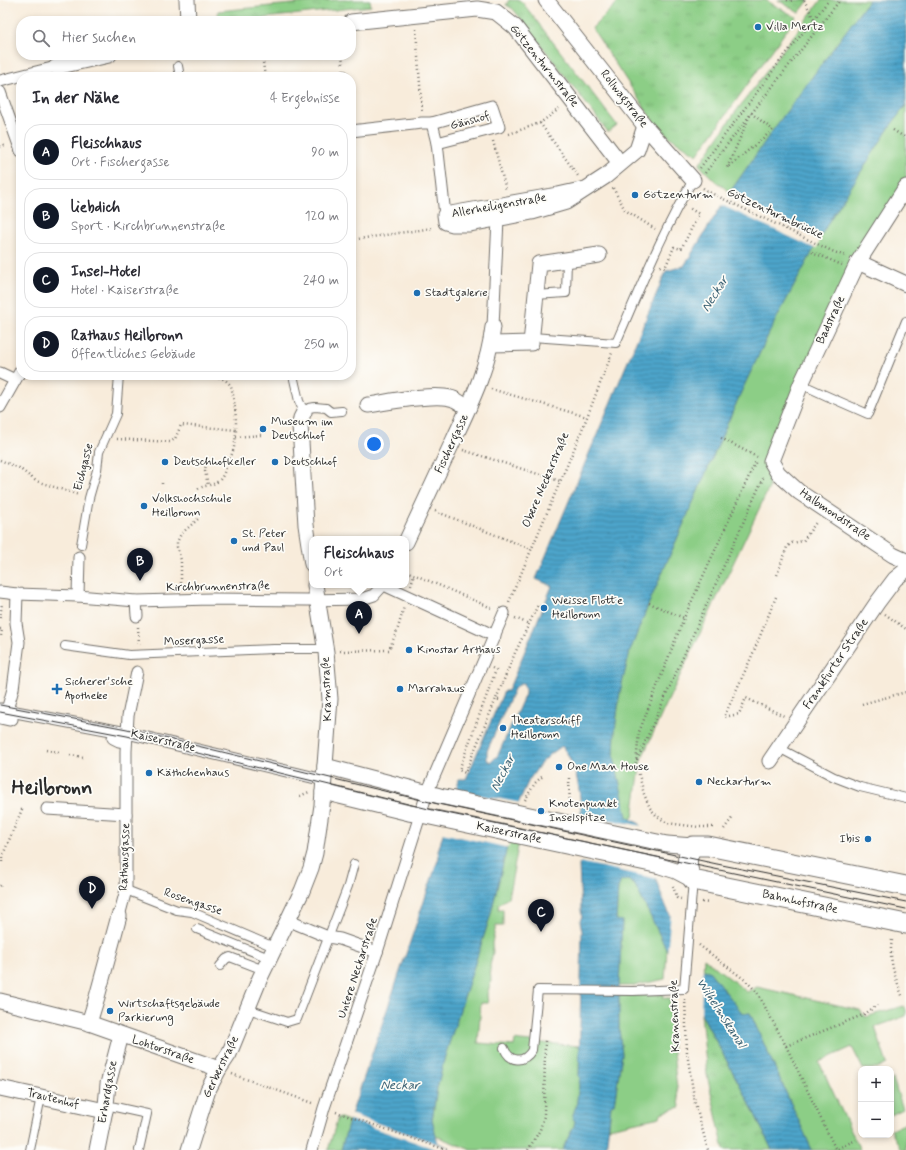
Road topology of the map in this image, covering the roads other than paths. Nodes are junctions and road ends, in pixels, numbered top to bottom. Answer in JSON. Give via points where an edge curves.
{"nodes":[{"id":1,"x":188,"y":0,"type":"edge"},
{"id":2,"x":546,"y":0,"type":"edge"},
{"id":3,"x":188,"y":16,"type":"edge"},
{"id":4,"x":356,"y":21,"type":"edge"},
{"id":5,"x":85,"y":60,"type":"edge"},
{"id":6,"x":56,"y":66,"type":"joint"},
{"id":7,"x":178,"y":66,"type":"dead end"},
{"id":8,"x":34,"y":72,"type":"edge"},
{"id":9,"x":179,"y":72,"type":"edge"},
{"id":10,"x":16,"y":77,"type":"edge"},
{"id":11,"x":0,"y":81,"type":"edge"},
{"id":12,"x":0,"y":92,"type":"edge"},
{"id":13,"x":427,"y":123,"type":"junction"},
{"id":14,"x":645,"y":126,"type":"junction"},
{"id":15,"x":356,"y":130,"type":"edge"},
{"id":16,"x":16,"y":137,"type":"edge"},
{"id":17,"x":437,"y":143,"type":"junction"},
{"id":18,"x":620,"y":163,"type":"junction"},
{"id":19,"x":693,"y":180,"type":"joint"},
{"id":20,"x":906,"y":187,"type":"edge"},
{"id":21,"x":586,"y":188,"type":"junction"},
{"id":22,"x":510,"y":204,"type":"junction"},
{"id":23,"x":467,"y":219,"type":"dead end"},
{"id":24,"x":498,"y":219,"type":"junction"},
{"id":25,"x":442,"y":221,"type":"junction"},
{"id":26,"x":599,"y":255,"type":"dead end"},
{"id":27,"x":567,"y":260,"type":"junction"},
{"id":28,"x":852,"y":264,"type":"junction"},
{"id":29,"x":906,"y":284,"type":"edge"},
{"id":30,"x":535,"y":295,"type":"junction"},
{"id":31,"x":906,"y":321,"type":"edge"},
{"id":32,"x":493,"y":327,"type":"joint"},
{"id":33,"x":532,"y":337,"type":"junction"},
{"id":34,"x":491,"y":344,"type":"junction"},
{"id":35,"x":0,"y":373,"type":"edge"},
{"id":36,"x":15,"y":380,"type":"joint"},
{"id":37,"x":119,"y":380,"type":"edge"},
{"id":38,"x":295,"y":380,"type":"edge"},
{"id":39,"x":801,"y":384,"type":"junction"},
{"id":40,"x":368,"y":405,"type":"dead end"},
{"id":41,"x":469,"y":406,"type":"junction"},
{"id":42,"x":0,"y":407,"type":"edge"},
{"id":43,"x":341,"y":409,"type":"dead end"},
{"id":44,"x":304,"y":412,"type":"junction"},
{"id":45,"x":764,"y":459,"type":"joint"},
{"id":46,"x":409,"y":536,"type":"edge"},
{"id":47,"x":309,"y":544,"type":"edge"},
{"id":48,"x":81,"y":545,"type":"dead end"},
{"id":49,"x":79,"y":557,"type":"dead end"},
{"id":50,"x":906,"y":561,"type":"edge"},
{"id":51,"x":906,"y":570,"type":"edge"},
{"id":52,"x":381,"y":588,"type":"edge"},
{"id":53,"x":391,"y":588,"type":"edge"},
{"id":54,"x":0,"y":592,"type":"edge"},
{"id":55,"x":316,"y":592,"type":"edge"},
{"id":56,"x":18,"y":594,"type":"junction"},
{"id":57,"x":78,"y":596,"type":"junction"},
{"id":58,"x":136,"y":602,"type":"junction"},
{"id":59,"x":504,"y":614,"type":"road end"},
{"id":60,"x":137,"y":616,"type":"dead end"},
{"id":61,"x":495,"y":636,"type":"junction"},
{"id":62,"x":65,"y":646,"type":"dead end"},
{"id":63,"x":325,"y":651,"type":"junction"},
{"id":64,"x":137,"y":672,"type":"dead end"},
{"id":65,"x":7,"y":710,"type":"edge"},
{"id":66,"x":115,"y":723,"type":"dead end"},
{"id":67,"x":127,"y":733,"type":"junction"},
{"id":68,"x":113,"y":738,"type":"dead end"},
{"id":69,"x":775,"y":754,"type":"joint"},
{"id":70,"x":321,"y":782,"type":"junction"},
{"id":71,"x":434,"y":795,"type":"junction"},
{"id":72,"x":906,"y":798,"type":"edge"},
{"id":73,"x":47,"y":809,"type":"dead end"},
{"id":74,"x":126,"y":814,"type":"junction"},
{"id":75,"x":428,"y":816,"type":"junction"},
{"id":76,"x":701,"y":846,"type":"junction"},
{"id":77,"x":354,"y":864,"type":"dead end"},
{"id":78,"x":693,"y":880,"type":"junction"},
{"id":79,"x":904,"y":885,"type":"edge"},
{"id":80,"x":126,"y":890,"type":"junction"},
{"id":81,"x":119,"y":916,"type":"joint"},
{"id":82,"x":288,"y":920,"type":"junction"},
{"id":83,"x":906,"y":924,"type":"edge"},
{"id":84,"x":197,"y":929,"type":"dead end"},
{"id":85,"x":328,"y":937,"type":"junction"},
{"id":86,"x":377,"y":952,"type":"junction"},
{"id":87,"x":269,"y":958,"type":"junction"},
{"id":88,"x":220,"y":966,"type":"dead end"},
{"id":89,"x":0,"y":1001,"type":"edge"},
{"id":90,"x":248,"y":1009,"type":"junction"},
{"id":91,"x":89,"y":1023,"type":"junction"},
{"id":92,"x":121,"y":1035,"type":"junction"},
{"id":93,"x":504,"y":1048,"type":"dead end"},
{"id":94,"x":219,"y":1069,"type":"junction"},
{"id":95,"x":0,"y":1088,"type":"edge"},
{"id":96,"x":41,"y":1097,"type":"junction"},
{"id":97,"x":106,"y":1108,"type":"junction"},
{"id":98,"x":191,"y":1149,"type":"edge"},
{"id":99,"x":30,"y":1150,"type":"edge"},
{"id":100,"x":97,"y":1150,"type":"edge"},
{"id":101,"x":139,"y":1150,"type":"edge"},
{"id":102,"x":312,"y":1150,"type":"edge"}],
"edges":[{"from":1,"to":3,"type":"street"},
{"from":2,"to":14,"type":"street","name":"Rollwagstraße"},
{"from":4,"to":18,"type":"street","name":"Götzenturmstraße","via":[[477,8],[496,12],[515,27]]},
{"from":5,"to":6,"type":"street"},
{"from":6,"to":8,"type":"street"},
{"from":7,"to":9,"type":"lane"},
{"from":10,"to":11,"type":"street"},
{"from":12,"to":16,"type":"street"},
{"from":13,"to":15,"type":"street"},
{"from":13,"to":17,"type":"street"},
{"from":13,"to":17,"type":"street","name":"Gänshof","via":[[492,106],[494,128]]},
{"from":14,"to":18,"type":"street","name":"Allerheiligenstraße","via":[[637,150]]},
{"from":14,"to":19,"type":"street","name":"Rollwagstraße"},
{"from":17,"to":25,"type":"street"},
{"from":18,"to":21,"type":"street","name":"Allerheiligenstraße","via":[[606,176]]},
{"from":19,"to":33,"type":"lane","via":[[664,235],[616,343]]},
{"from":20,"to":28,"type":"street","name":"Badstraße"},
{"from":21,"to":22,"type":"street","name":"Allerheiligenstraße"},
{"from":21,"to":24,"type":"street","name":"Allerheiligenstraße","via":[[566,202]]},
{"from":22,"to":23,"type":"lane","via":[[511,212]]},
{"from":22,"to":25,"type":"street","name":"Allerheiligenstraße"},
{"from":24,"to":25,"type":"street","name":"Allerheiligenstraße","via":[[470,224]]},
{"from":24,"to":32,"type":"street","name":"Fischergasse"},
{"from":26,"to":27,"type":"street"},
{"from":27,"to":30,"type":"street","via":[[539,264]]},
{"from":27,"to":30,"type":"lane","via":[[566,293]]},
{"from":28,"to":29,"type":"street"},
{"from":28,"to":39,"type":"street","name":"Badstraße"},
{"from":30,"to":33,"type":"street"},
{"from":31,"to":39,"type":"lane","via":[[868,414]]},
{"from":32,"to":34,"type":"street","name":"Fischergasse"},
{"from":33,"to":34,"type":"street","via":[[531,343]]},
{"from":34,"to":41,"type":"street","name":"Fischergasse","via":[[485,370]]},
{"from":35,"to":36,"type":"street"},
{"from":36,"to":42,"type":"street"},
{"from":37,"to":48,"type":"lane","name":"Eichgasse","via":[[116,414],[99,452]]},
{"from":38,"to":44,"type":"lane"},
{"from":39,"to":45,"type":"street","name":"Badstraße"},
{"from":40,"to":41,"type":"street","via":[[434,396],[450,398]]},
{"from":41,"to":46,"type":"street","name":"Fischergasse"},
{"from":43,"to":44,"type":"lane","via":[[330,412],[326,408],[312,407]]},
{"from":44,"to":47,"type":"street","via":[[300,425]]},
{"from":45,"to":50,"type":"street","name":"Halbmondstraße","via":[[791,486],[892,555]]},
{"from":49,"to":57,"type":"street"},
{"from":51,"to":69,"type":"street","name":"Frankfurter Straße","via":[[895,580],[875,607]]},
{"from":52,"to":55,"type":"street","via":[[374,595],[362,599]]},
{"from":53,"to":61,"type":"street"},
{"from":54,"to":56,"type":"street","name":"Kirchbrunnenstraße"},
{"from":55,"to":58,"type":"street","name":"Kirchbrunnenstraße","via":[[261,598]]},
{"from":55,"to":63,"type":"street","name":"Kramstraße"},
{"from":56,"to":57,"type":"street","name":"Kirchbrunnenstraße"},
{"from":56,"to":65,"type":"street","via":[[16,623],[20,642]]},
{"from":57,"to":58,"type":"street","name":"Kirchbrunnenstraße"},
{"from":58,"to":60,"type":"street"},
{"from":59,"to":61,"type":"street"},
{"from":61,"to":71,"type":"street"},
{"from":62,"to":63,"type":"lane","name":"Mosergasse","via":[[129,655],[274,649]]},
{"from":63,"to":70,"type":"street","name":"Kramstraße","via":[[330,699]]},
{"from":64,"to":67,"type":"street","name":"Rathausgasse"},
{"from":65,"to":67,"type":"street","name":"Kaiserstraße"},
{"from":66,"to":67,"type":"street"},
{"from":67,"to":68,"type":"street","via":[[119,741]]},
{"from":67,"to":70,"type":"street","name":"Kaiserstraße"},
{"from":67,"to":74,"type":"street","name":"Rathausgasse"},
{"from":69,"to":72,"type":"lane","via":[[860,787]]},
{"from":70,"to":71,"type":"street","name":"Kaiserstraße"},
{"from":70,"to":75,"type":"street","name":"Kaiserstraße","via":[[409,813]]},
{"from":70,"to":82,"type":"street","name":"Gerberstraße","via":[[317,839],[311,868]]},
{"from":71,"to":75,"type":"street","name":"Untere Neckarstraße"},
{"from":71,"to":76,"type":"street","name":"Kaiserstraße","via":[[677,846]]},
{"from":73,"to":74,"type":"street"},
{"from":74,"to":80,"type":"street","name":"Rathausgasse"},
{"from":75,"to":78,"type":"street","name":"Kaiserstraße","via":[[660,866]]},
{"from":75,"to":86,"type":"street","name":"Untere Neckarstraße"},
{"from":76,"to":78,"type":"street","via":[[690,851],[687,864]]},
{"from":76,"to":79,"type":"street"},
{"from":77,"to":85,"type":"lane"},
{"from":78,"to":83,"type":"street","name":"Bahnhofstraße"},
{"from":78,"to":93,"type":"lane","name":"Kranenstraße","via":[[684,989],[538,990],[532,1050],[528,1056],[518,1060],[506,1054]]},
{"from":80,"to":81,"type":"street","name":"Rathausgasse"},
{"from":80,"to":87,"type":"lane","name":"Rosengasse","via":[[177,910],[192,912]]},
{"from":81,"to":91,"type":"street","name":"Rathausgasse"},
{"from":82,"to":85,"type":"street"},
{"from":82,"to":87,"type":"street","name":"Gerberstraße"},
{"from":84,"to":87,"type":"lane"},
{"from":85,"to":86,"type":"street"},
{"from":85,"to":90,"type":"lane","via":[[297,1019],[287,1022]]},
{"from":86,"to":102,"type":"street","name":"Untere Neckarstraße"},
{"from":87,"to":88,"type":"lane","via":[[230,957]]},
{"from":87,"to":90,"type":"street","name":"Gerberstraße"},
{"from":89,"to":91,"type":"street","name":"Lohtorstraße"},
{"from":90,"to":94,"type":"street","name":"Gerberstraße","via":[[229,1054]]},
{"from":91,"to":92,"type":"street","name":"Lohtorstraße"},
{"from":92,"to":94,"type":"street","name":"Lohtorstraße"},
{"from":92,"to":97,"type":"street","name":"Erhardgasse","via":[[108,1084]]},
{"from":94,"to":98,"type":"street","name":"Gerberstraße","via":[[208,1090]]},
{"from":95,"to":96,"type":"street","name":"Trautenhof"},
{"from":96,"to":97,"type":"street","name":"Trautenhof"},
{"from":96,"to":99,"type":"lane"},
{"from":97,"to":100,"type":"street","name":"Erhardgasse"},
{"from":97,"to":101,"type":"lane","via":[[147,1114]]}]}
